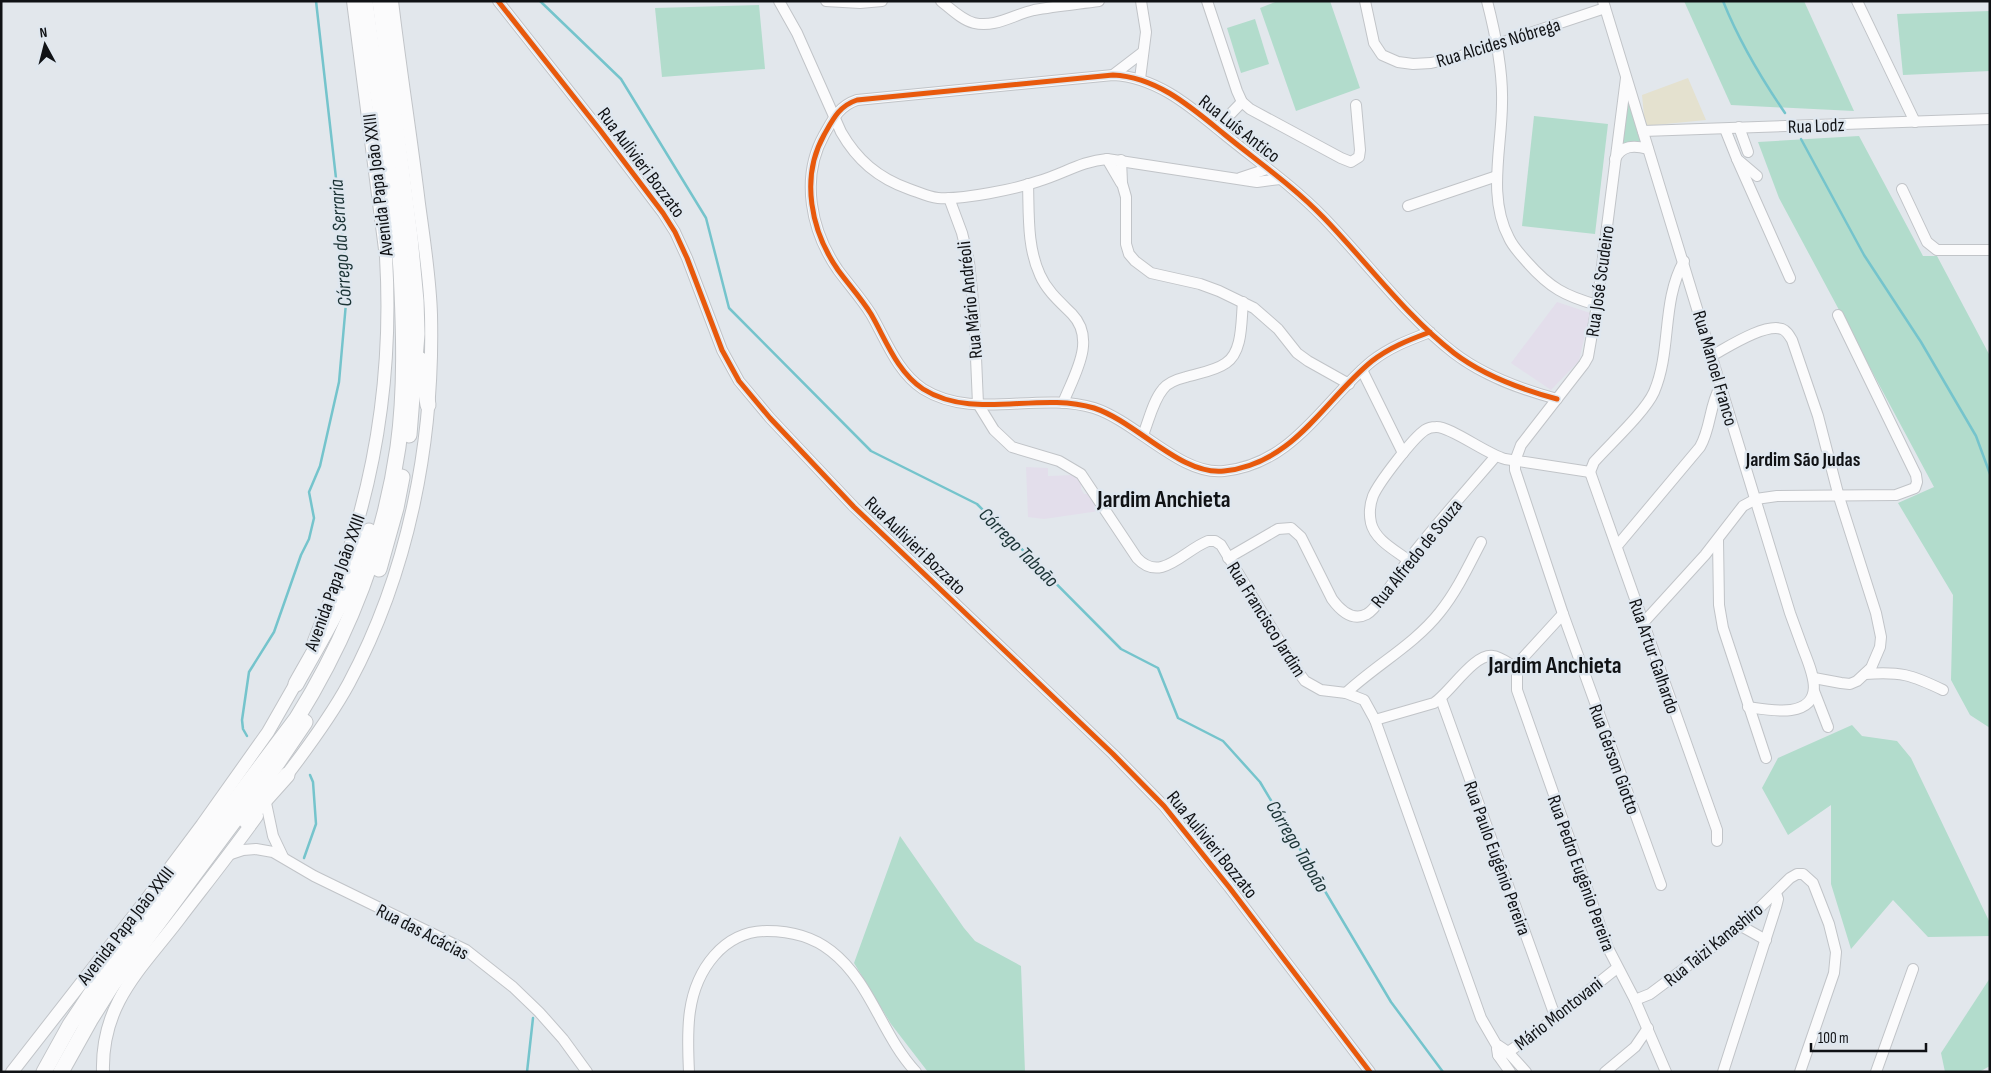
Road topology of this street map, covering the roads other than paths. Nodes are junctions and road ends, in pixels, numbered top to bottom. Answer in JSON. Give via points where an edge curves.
{"nodes":[{"id":1,"x":353,"y":1,"type":"edge"},
{"id":2,"x":365,"y":1,"type":"edge"},
{"id":3,"x":380,"y":1,"type":"edge"},
{"id":4,"x":392,"y":1,"type":"edge"},
{"id":5,"x":498,"y":1,"type":"edge"},
{"id":6,"x":779,"y":1,"type":"edge"},
{"id":7,"x":826,"y":1,"type":"edge"},
{"id":8,"x":882,"y":1,"type":"edge"},
{"id":9,"x":941,"y":1,"type":"edge"},
{"id":10,"x":1099,"y":1,"type":"edge"},
{"id":11,"x":1141,"y":1,"type":"edge"},
{"id":12,"x":1207,"y":1,"type":"edge"},
{"id":13,"x":1365,"y":1,"type":"edge"},
{"id":14,"x":1487,"y":1,"type":"edge"},
{"id":15,"x":1857,"y":1,"type":"edge"},
{"id":16,"x":1604,"y":5,"type":"edge"},
{"id":17,"x":1495,"y":44,"type":"junction"},
{"id":18,"x":1143,"y":52,"type":"junction"},
{"id":19,"x":380,"y":60,"type":"junction"},
{"id":20,"x":1113,"y":75,"type":"junction"},
{"id":21,"x":1626,"y":78,"type":"junction"},
{"id":22,"x":1140,"y":79,"type":"junction"},
{"id":23,"x":1242,"y":102,"type":"junction"},
{"id":24,"x":1356,"y":105,"type":"dead end"},
{"id":25,"x":835,"y":116,"type":"junction"},
{"id":26,"x":1990,"y":119,"type":"edge"},
{"id":27,"x":1914,"y":122,"type":"junction"},
{"id":28,"x":1217,"y":128,"type":"junction"},
{"id":29,"x":1725,"y":128,"type":"junction"},
{"id":30,"x":1739,"y":128,"type":"junction"},
{"id":31,"x":1643,"y":131,"type":"junction"},
{"id":32,"x":1648,"y":149,"type":"junction"},
{"id":33,"x":1748,"y":152,"type":"dead end"},
{"id":34,"x":1107,"y":159,"type":"junction"},
{"id":35,"x":1737,"y":159,"type":"junction"},
{"id":36,"x":1121,"y":160,"type":"junction"},
{"id":37,"x":1614,"y":161,"type":"junction"},
{"id":38,"x":1267,"y":168,"type":"junction"},
{"id":39,"x":1497,"y":176,"type":"junction"},
{"id":40,"x":1757,"y":176,"type":"dead end"},
{"id":41,"x":1237,"y":179,"type":"junction"},
{"id":42,"x":1280,"y":179,"type":"junction"},
{"id":43,"x":1122,"y":183,"type":"junction"},
{"id":44,"x":1028,"y":184,"type":"junction"},
{"id":45,"x":1902,"y":189,"type":"dead end"},
{"id":46,"x":949,"y":198,"type":"junction"},
{"id":47,"x":1408,"y":206,"type":"dead end"},
{"id":48,"x":1990,"y":250,"type":"edge"},
{"id":49,"x":1684,"y":261,"type":"junction"},
{"id":50,"x":1790,"y":278,"type":"dead end"},
{"id":51,"x":1243,"y":302,"type":"junction"},
{"id":52,"x":1597,"y":305,"type":"junction"},
{"id":53,"x":1838,"y":314,"type":"dead end"},
{"id":54,"x":1430,"y":332,"type":"junction"},
{"id":55,"x":417,"y":334,"type":"junction"},
{"id":56,"x":1713,"y":355,"type":"junction"},
{"id":57,"x":403,"y":365,"type":"junction"},
{"id":58,"x":1362,"y":370,"type":"junction"},
{"id":59,"x":1349,"y":384,"type":"junction"},
{"id":60,"x":1720,"y":387,"type":"junction"},
{"id":61,"x":1557,"y":399,"type":"junction"},
{"id":62,"x":1063,"y":403,"type":"junction"},
{"id":63,"x":978,"y":404,"type":"junction"},
{"id":64,"x":428,"y":405,"type":"junction"},
{"id":65,"x":1143,"y":435,"type":"junction"},
{"id":66,"x":1403,"y":453,"type":"junction"},
{"id":67,"x":1495,"y":457,"type":"junction"},
{"id":68,"x":1515,"y":461,"type":"junction"},
{"id":69,"x":1590,"y":472,"type":"junction"},
{"id":70,"x":1840,"y":496,"type":"junction"},
{"id":71,"x":1756,"y":499,"type":"junction"},
{"id":72,"x":1718,"y":540,"type":"junction"},
{"id":73,"x":1481,"y":542,"type":"dead end"},
{"id":74,"x":1617,"y":546,"type":"junction"},
{"id":75,"x":1228,"y":558,"type":"junction"},
{"id":76,"x":1408,"y":560,"type":"junction"},
{"id":77,"x":1563,"y":614,"type":"junction"},
{"id":78,"x":1644,"y":622,"type":"junction"},
{"id":79,"x":1517,"y":668,"type":"junction"},
{"id":80,"x":1865,"y":674,"type":"junction"},
{"id":81,"x":1814,"y":678,"type":"junction"},
{"id":82,"x":296,"y":684,"type":"junction"},
{"id":83,"x":1943,"y":690,"type":"dead end"},
{"id":84,"x":1814,"y":691,"type":"junction"},
{"id":85,"x":1346,"y":693,"type":"junction"},
{"id":86,"x":1441,"y":698,"type":"junction"},
{"id":87,"x":1748,"y":707,"type":"junction"},
{"id":88,"x":1375,"y":720,"type":"junction"},
{"id":89,"x":1828,"y":727,"type":"dead end"},
{"id":90,"x":1766,"y":758,"type":"dead end"},
{"id":91,"x":287,"y":775,"type":"junction"},
{"id":92,"x":266,"y":803,"type":"junction"},
{"id":93,"x":1717,"y":841,"type":"dead end"},
{"id":94,"x":228,"y":855,"type":"junction"},
{"id":95,"x":283,"y":857,"type":"junction"},
{"id":96,"x":189,"y":882,"type":"junction"},
{"id":97,"x":1661,"y":885,"type":"dead end"},
{"id":98,"x":1776,"y":893,"type":"junction"},
{"id":99,"x":1741,"y":926,"type":"junction"},
{"id":100,"x":1766,"y":940,"type":"junction"},
{"id":101,"x":1617,"y":968,"type":"junction"},
{"id":102,"x":1913,"y":969,"type":"dead end"},
{"id":103,"x":1650,"y":994,"type":"junction"},
{"id":104,"x":1635,"y":1000,"type":"junction"},
{"id":105,"x":1640,"y":1010,"type":"junction"},
{"id":106,"x":1556,"y":1016,"type":"junction"},
{"id":107,"x":1648,"y":1028,"type":"junction"},
{"id":108,"x":1654,"y":1042,"type":"junction"},
{"id":109,"x":1496,"y":1044,"type":"junction"},
{"id":110,"x":1635,"y":1047,"type":"junction"},
{"id":111,"x":1508,"y":1052,"type":"junction"},
{"id":112,"x":1498,"y":1055,"type":"junction"},
{"id":113,"x":12,"y":1072,"type":"edge"},
{"id":114,"x":44,"y":1072,"type":"edge"},
{"id":115,"x":61,"y":1072,"type":"edge"},
{"id":116,"x":103,"y":1072,"type":"edge"},
{"id":117,"x":587,"y":1072,"type":"edge"},
{"id":118,"x":688,"y":1072,"type":"edge"},
{"id":119,"x":916,"y":1072,"type":"edge"},
{"id":120,"x":1370,"y":1072,"type":"edge"},
{"id":121,"x":1510,"y":1072,"type":"edge"},
{"id":122,"x":1526,"y":1072,"type":"edge"},
{"id":123,"x":1605,"y":1072,"type":"edge"},
{"id":124,"x":1666,"y":1072,"type":"edge"},
{"id":125,"x":1723,"y":1072,"type":"edge"},
{"id":126,"x":1800,"y":1072,"type":"edge"},
{"id":127,"x":1876,"y":1072,"type":"edge"}],
"edges":[{"from":1,"to":82,"type":"main road","name":"Avenida Papa João XXIII","via":[[386,257],[388,293],[383,395],[370,471],[347,556]]},
{"from":2,"to":19,"type":"highway","name":"Avenida Papa João XXIII"},
{"from":3,"to":19,"type":"highway","name":"Avenida Papa João XXIII"},
{"from":4,"to":64,"type":"main road","name":"Avenida Papa João XXIII","via":[[427,265],[431,314]]},
{"from":5,"to":120,"type":"street","name":"Rua Aulivieri Bozzato","via":[[664,213],[687,258],[722,350],[739,382],[854,507],[1164,806]]},
{"from":6,"to":25,"type":"street","via":[[798,33]]},
{"from":7,"to":8,"type":"street"},
{"from":9,"to":10,"type":"street","via":[[962,17],[983,24],[994,24],[1032,11]]},
{"from":11,"to":18,"type":"street","via":[[1146,28]]},
{"from":12,"to":23,"type":"street"},
{"from":13,"to":17,"type":"street","name":"Rua Alcides Nóbrega","via":[[1374,43],[1390,60],[1431,63]]},
{"from":14,"to":17,"type":"street"},
{"from":15,"to":27,"type":"street"},
{"from":16,"to":17,"type":"street","name":"Rua Alcides Nóbrega"},
{"from":16,"to":21,"type":"street","name":"Rua Manoel Franco"},
{"from":17,"to":39,"type":"street","via":[[1502,100]]},
{"from":18,"to":20,"type":"street"},
{"from":18,"to":22,"type":"street"},
{"from":19,"to":55,"type":"highway","name":"Avenida Papa João XXIII","via":[[410,237]]},
{"from":19,"to":57,"type":"highway","name":"Avenida Papa João XXIII","via":[[401,269]]},
{"from":20,"to":22,"type":"street","name":"Rua Luís Antico"},
{"from":20,"to":25,"type":"street","name":"Rua Luís Antico","via":[[857,100],[848,103]]},
{"from":21,"to":31,"type":"street","name":"Rua Manoel Franco"},
{"from":21,"to":37,"type":"street","name":"Rua José Scudeiro"},
{"from":22,"to":28,"type":"street","name":"Rua Luís Antico","via":[[1160,87]]},
{"from":23,"to":24,"type":"street","via":[[1268,120],[1351,162],[1359,157],[1360,150]]},
{"from":23,"to":28,"type":"street"},
{"from":25,"to":46,"type":"street","via":[[849,146],[868,167],[899,185],[936,198]]},
{"from":25,"to":63,"type":"street","via":[[814,158],[811,181],[813,215],[829,255],[864,303],[912,380],[954,402]]},
{"from":26,"to":27,"type":"street","name":"Rua Lodz"},
{"from":27,"to":30,"type":"street","name":"Rua Lodz"},
{"from":28,"to":38,"type":"street","name":"Rua Luís Antico"},
{"from":29,"to":30,"type":"street","name":"Rua Lodz"},
{"from":29,"to":31,"type":"street","name":"Rua Lodz"},
{"from":29,"to":35,"type":"street"},
{"from":30,"to":33,"type":"street"},
{"from":31,"to":32,"type":"street","name":"Rua Manoel Franco"},
{"from":32,"to":37,"type":"street","via":[[1628,146],[1618,153]]},
{"from":32,"to":49,"type":"street","name":"Rua Manoel Franco"},
{"from":34,"to":36,"type":"street"},
{"from":34,"to":43,"type":"street"},
{"from":34,"to":44,"type":"street","via":[[1086,162]]},
{"from":35,"to":40,"type":"street"},
{"from":35,"to":50,"type":"street"},
{"from":36,"to":41,"type":"street"},
{"from":36,"to":43,"type":"street"},
{"from":37,"to":52,"type":"street","name":"Rua José Scudeiro"},
{"from":38,"to":41,"type":"street"},
{"from":38,"to":42,"type":"street","name":"Rua Luís Antico"},
{"from":39,"to":47,"type":"street"},
{"from":39,"to":52,"type":"street","via":[[1500,216],[1509,239],[1521,256],[1555,289]]},
{"from":41,"to":42,"type":"street","via":[[1257,182]]},
{"from":42,"to":54,"type":"street","name":"Rua Luís Antico","via":[[1322,216]]},
{"from":43,"to":51,"type":"street","via":[[1126,197],[1126,244],[1129,254],[1141,268],[1200,284]]},
{"from":44,"to":46,"type":"street"},
{"from":44,"to":62,"type":"street","via":[[1032,247],[1040,275],[1081,324],[1084,335],[1080,361]]},
{"from":45,"to":48,"type":"street","via":[[1932,247],[1937,250]]},
{"from":46,"to":63,"type":"street","name":"Rua Mário Andréoli","via":[[958,217],[969,262]]},
{"from":49,"to":56,"type":"street","name":"Rua Manoel Franco"},
{"from":49,"to":69,"type":"street","via":[[1672,290],[1660,369],[1653,393],[1594,462]]},
{"from":51,"to":59,"type":"street","via":[[1268,319],[1302,357]]},
{"from":51,"to":65,"type":"street","via":[[1240,334],[1233,357],[1225,364],[1174,380],[1163,388]]},
{"from":52,"to":61,"type":"street","name":"Rua José Scudeiro","via":[[1588,357]]},
{"from":53,"to":70,"type":"street","via":[[1917,482],[1915,488],[1896,495]]},
{"from":54,"to":58,"type":"street","via":[[1383,353]]},
{"from":54,"to":61,"type":"street","name":"Rua Luís Antico","via":[[1454,354],[1487,374]]},
{"from":55,"to":64,"type":"highway"},
{"from":55,"to":96,"type":"highway","name":"Avenida Papa João XXIII","via":[[404,471],[386,546],[366,601],[342,656],[293,741]]},
{"from":56,"to":60,"type":"street","name":"Rua Manoel Franco"},
{"from":56,"to":70,"type":"street","via":[[1768,328],[1788,333],[1809,386]]},
{"from":57,"to":82,"type":"highway","via":[[385,469],[368,536],[342,601]]},
{"from":57,"to":114,"type":"highway","name":"Avenida Papa João XXIII","via":[[398,446],[385,509],[370,564],[329,662],[279,743],[98,983]]},
{"from":58,"to":59,"type":"street"},
{"from":58,"to":66,"type":"street"},
{"from":59,"to":65,"type":"street","via":[[1288,445],[1244,467],[1214,472],[1202,469],[1190,465]]},
{"from":60,"to":71,"type":"street","name":"Rua Manoel Franco"},
{"from":60,"to":74,"type":"street","via":[[1700,448]]},
{"from":61,"to":68,"type":"street","name":"Rua José Scudeiro","via":[[1521,445]]},
{"from":62,"to":63,"type":"street"},
{"from":62,"to":65,"type":"street","via":[[1094,408]]},
{"from":63,"to":75,"type":"street","name":"Rua Francisco Jardim","via":[[994,430],[1012,447],[1059,461],[1081,474],[1142,564],[1150,568],[1168,565],[1208,541],[1221,544]]},
{"from":64,"to":91,"type":"main road","name":"Avenida Papa João XXIII","via":[[412,511],[385,599],[348,684]]},
{"from":66,"to":67,"type":"street","via":[[1425,430],[1438,426]]},
{"from":66,"to":76,"type":"street","via":[[1374,494],[1370,513],[1375,533]]},
{"from":67,"to":68,"type":"street"},
{"from":67,"to":76,"type":"street","name":"Rua Alfredo de Souza"},
{"from":68,"to":69,"type":"street"},
{"from":68,"to":77,"type":"street","name":"Rua Gérson Giotto","via":[[1518,481]]},
{"from":69,"to":74,"type":"street","name":"Rua Artur Galhardo"},
{"from":70,"to":71,"type":"street"},
{"from":70,"to":80,"type":"street","via":[[1880,626],[1880,647],[1872,668]]},
{"from":71,"to":72,"type":"street","via":[[1743,506]]},
{"from":71,"to":81,"type":"street","name":"Rua Manoel Franco","via":[[1790,613]]},
{"from":72,"to":78,"type":"street"},
{"from":72,"to":87,"type":"street","via":[[1723,628]]},
{"from":73,"to":85,"type":"street","via":[[1458,586],[1439,613]]},
{"from":74,"to":78,"type":"street","name":"Rua Artur Galhardo"},
{"from":75,"to":76,"type":"street","name":"Rua Alfredo de Souza","via":[[1278,529],[1291,528],[1301,537],[1332,599],[1338,607],[1356,617],[1371,611]]},
{"from":75,"to":85,"type":"street","name":"Rua Francisco Jardim","via":[[1299,674],[1321,690]]},
{"from":77,"to":79,"type":"street","via":[[1524,655]]},
{"from":77,"to":97,"type":"street","name":"Rua Gérson Giotto"},
{"from":78,"to":93,"type":"street","name":"Rua Artur Galhardo","via":[[1718,830]]},
{"from":79,"to":86,"type":"street","via":[[1494,656],[1482,658]]},
{"from":79,"to":101,"type":"street","name":"Rua Pedro Eugênio Pereira","via":[[1521,703]]},
{"from":80,"to":81,"type":"street","via":[[1850,684]]},
{"from":80,"to":83,"type":"street","via":[[1909,675]]},
{"from":81,"to":84,"type":"street","name":"Rua Manoel Franco"},
{"from":82,"to":113,"type":"main road","name":"Avenida Papa João XXIII","via":[[268,732],[207,818]]},
{"from":84,"to":87,"type":"street","via":[[1804,705],[1791,710]]},
{"from":84,"to":89,"type":"street"},
{"from":85,"to":88,"type":"street","name":"Rua Francisco Jardim","via":[[1364,700]]},
{"from":86,"to":88,"type":"street","via":[[1424,707]]},
{"from":86,"to":106,"type":"street","name":"Rua Paulo Eugênio Pereira"},
{"from":87,"to":90,"type":"street"},
{"from":88,"to":109,"type":"street","name":"Rua Francisco Jardim","via":[[1481,1018]]},
{"from":91,"to":92,"type":"main road","name":"Avenida Papa João XXIII"},
{"from":91,"to":96,"type":"highway","via":[[217,856]]},
{"from":92,"to":94,"type":"main road","name":"Avenida Papa João XXIII"},
{"from":92,"to":95,"type":"street","via":[[273,836]]},
{"from":94,"to":95,"type":"street","name":"Rua das Acácias","via":[[256,849]]},
{"from":94,"to":116,"type":"main road","name":"Avenida Papa João XXIII","via":[[119,998],[108,1027]]},
{"from":95,"to":117,"type":"street","name":"Rua das Acácias","via":[[314,876],[466,950],[539,1012]]},
{"from":96,"to":115,"type":"highway","name":"Avenida Papa João XXIII","via":[[112,986]]},
{"from":98,"to":99,"type":"street","name":"Rua Taizi Kanashiro"},
{"from":98,"to":100,"type":"street","via":[[1778,899]]},
{"from":98,"to":126,"type":"street","name":"Rua Taizi Kanashiro","via":[[1793,876],[1807,876],[1817,890],[1836,952],[1834,973]]},
{"from":99,"to":100,"type":"street"},
{"from":99,"to":103,"type":"street","name":"Rua Taizi Kanashiro"},
{"from":100,"to":125,"type":"street"},
{"from":101,"to":104,"type":"street","name":"Rua Pedro Eugênio Pereira"},
{"from":101,"to":106,"type":"street","name":"Mário Montovani"},
{"from":102,"to":127,"type":"street"},
{"from":103,"to":104,"type":"street","name":"Rua Taizi Kanashiro"},
{"from":103,"to":105,"type":"street","name":"Rua Taizi Kanashiro"},
{"from":104,"to":105,"type":"street","name":"Rua Pedro Eugênio Pereira"},
{"from":105,"to":107,"type":"street","name":"Rua Pedro Eugênio Pereira"},
{"from":106,"to":111,"type":"street","name":"Mário Montovani"},
{"from":107,"to":108,"type":"street","name":"Rua Pedro Eugênio Pereira"},
{"from":107,"to":110,"type":"street"},
{"from":108,"to":110,"type":"street"},
{"from":108,"to":124,"type":"street","name":"Rua Pedro Eugênio Pereira"},
{"from":109,"to":111,"type":"street","name":"Rua Francisco Jardim"},
{"from":109,"to":112,"type":"street","name":"Rua Francisco Jardim"},
{"from":110,"to":123,"type":"street"},
{"from":111,"to":112,"type":"street","name":"Mário Montovani"},
{"from":111,"to":122,"type":"street","name":"Rua Francisco Jardim"},
{"from":112,"to":121,"type":"street"},
{"from":118,"to":119,"type":"street","via":[[690,1010],[703,972],[714,955],[742,935],[786,931],[809,937],[832,951],[849,969]]}]}
